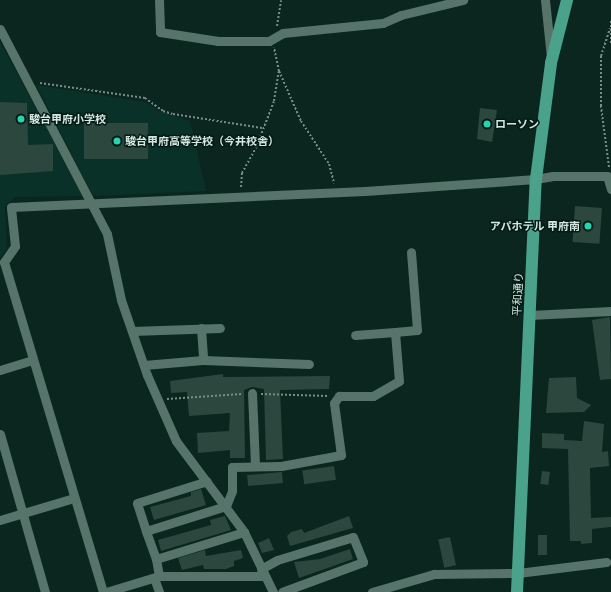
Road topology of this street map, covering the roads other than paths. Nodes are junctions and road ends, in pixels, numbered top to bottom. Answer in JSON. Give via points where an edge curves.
{"nodes":[{"id":1,"x":159,"y":0,"type":"edge"},
{"id":2,"x":463,"y":0,"type":"edge"},
{"id":3,"x":545,"y":0,"type":"edge"},
{"id":4,"x":567,"y":0,"type":"edge"},
{"id":5,"x":0,"y":29,"type":"edge"},
{"id":6,"x":551,"y":63,"type":"junction"},
{"id":7,"x":536,"y":179,"type":"junction"},
{"id":8,"x":611,"y":189,"type":"edge"},
{"id":9,"x":92,"y":203,"type":"junction"},
{"id":10,"x":411,"y":252,"type":"dead end"},
{"id":11,"x":2,"y":262,"type":"edge"},
{"id":12,"x":611,"y":311,"type":"edge"},
{"id":13,"x":530,"y":315,"type":"junction"},
{"id":14,"x":201,"y":328,"type":"junction"},
{"id":15,"x":220,"y":328,"type":"dead end"},
{"id":16,"x":132,"y":331,"type":"junction"},
{"id":17,"x":394,"y":332,"type":"junction"},
{"id":18,"x":355,"y":335,"type":"dead end"},
{"id":19,"x":33,"y":360,"type":"junction"},
{"id":20,"x":203,"y":360,"type":"junction"},
{"id":21,"x":309,"y":364,"type":"dead end"},
{"id":22,"x":144,"y":365,"type":"junction"},
{"id":23,"x":0,"y":370,"type":"edge"},
{"id":24,"x":252,"y":393,"type":"dead end"},
{"id":25,"x":0,"y":434,"type":"edge"},
{"id":26,"x":255,"y":466,"type":"junction"},
{"id":27,"x":207,"y":481,"type":"junction"},
{"id":28,"x":74,"y":498,"type":"junction"},
{"id":29,"x":226,"y":506,"type":"junction"},
{"id":30,"x":23,"y":514,"type":"junction"},
{"id":31,"x":0,"y":520,"type":"edge"},
{"id":32,"x":146,"y":531,"type":"junction"},
{"id":33,"x":244,"y":532,"type":"junction"},
{"id":34,"x":156,"y":559,"type":"junction"},
{"id":35,"x":606,"y":562,"type":"dead end"},
{"id":36,"x":263,"y":573,"type":"junction"},
{"id":37,"x":518,"y":573,"type":"junction"},
{"id":38,"x":156,"y":577,"type":"junction"},
{"id":39,"x":46,"y":592,"type":"edge"},
{"id":40,"x":103,"y":592,"type":"edge"},
{"id":41,"x":106,"y":592,"type":"edge"},
{"id":42,"x":158,"y":592,"type":"edge"},
{"id":43,"x":273,"y":592,"type":"edge"},
{"id":44,"x":282,"y":592,"type":"edge"},
{"id":45,"x":372,"y":592,"type":"edge"},
{"id":46,"x":517,"y":592,"type":"edge"}],
"edges":[{"from":1,"to":2,"type":"street","via":[[160,32],[218,41],[269,41],[283,33],[383,23],[401,15]]},
{"from":3,"to":6,"type":"street"},
{"from":4,"to":6,"type":"highway","name":"平和通り"},
{"from":5,"to":9,"type":"street"},
{"from":6,"to":7,"type":"highway","name":"平和通り"},
{"from":7,"to":8,"type":"street","via":[[554,176],[604,176]]},
{"from":7,"to":9,"type":"street","via":[[336,192]]},
{"from":7,"to":13,"type":"highway","name":"平和通り"},
{"from":9,"to":11,"type":"street","via":[[11,207],[15,246]]},
{"from":9,"to":16,"type":"street","via":[[106,234],[121,300]]},
{"from":10,"to":17,"type":"street","via":[[418,330]]},
{"from":11,"to":19,"type":"street"},
{"from":12,"to":13,"type":"street"},
{"from":13,"to":37,"type":"highway","name":"平和通り"},
{"from":14,"to":15,"type":"street"},
{"from":14,"to":16,"type":"street"},
{"from":14,"to":20,"type":"street"},
{"from":16,"to":22,"type":"street"},
{"from":17,"to":18,"type":"street"},
{"from":17,"to":26,"type":"street","via":[[399,381],[373,396],[339,396],[334,403],[340,455],[281,466]]},
{"from":19,"to":23,"type":"street"},
{"from":19,"to":28,"type":"street"},
{"from":20,"to":21,"type":"street"},
{"from":20,"to":22,"type":"street"},
{"from":22,"to":27,"type":"street","via":[[176,441]]},
{"from":24,"to":26,"type":"street"},
{"from":25,"to":30,"type":"street"},
{"from":26,"to":29,"type":"street","via":[[232,467],[232,491]]},
{"from":27,"to":29,"type":"street"},
{"from":27,"to":32,"type":"street","via":[[137,503]]},
{"from":28,"to":30,"type":"street"},
{"from":28,"to":40,"type":"street"},
{"from":29,"to":32,"type":"street"},
{"from":29,"to":33,"type":"street"},
{"from":30,"to":31,"type":"street"},
{"from":30,"to":39,"type":"street"},
{"from":32,"to":34,"type":"street"},
{"from":33,"to":34,"type":"street"},
{"from":33,"to":36,"type":"street"},
{"from":34,"to":38,"type":"street"},
{"from":35,"to":37,"type":"street"},
{"from":36,"to":38,"type":"street"},
{"from":36,"to":43,"type":"street"},
{"from":36,"to":44,"type":"street","via":[[277,560],[353,537],[363,562]]},
{"from":37,"to":45,"type":"street","via":[[434,574]]},
{"from":37,"to":46,"type":"highway","name":"平和通り"},
{"from":38,"to":41,"type":"street"},
{"from":38,"to":42,"type":"street"}]}
